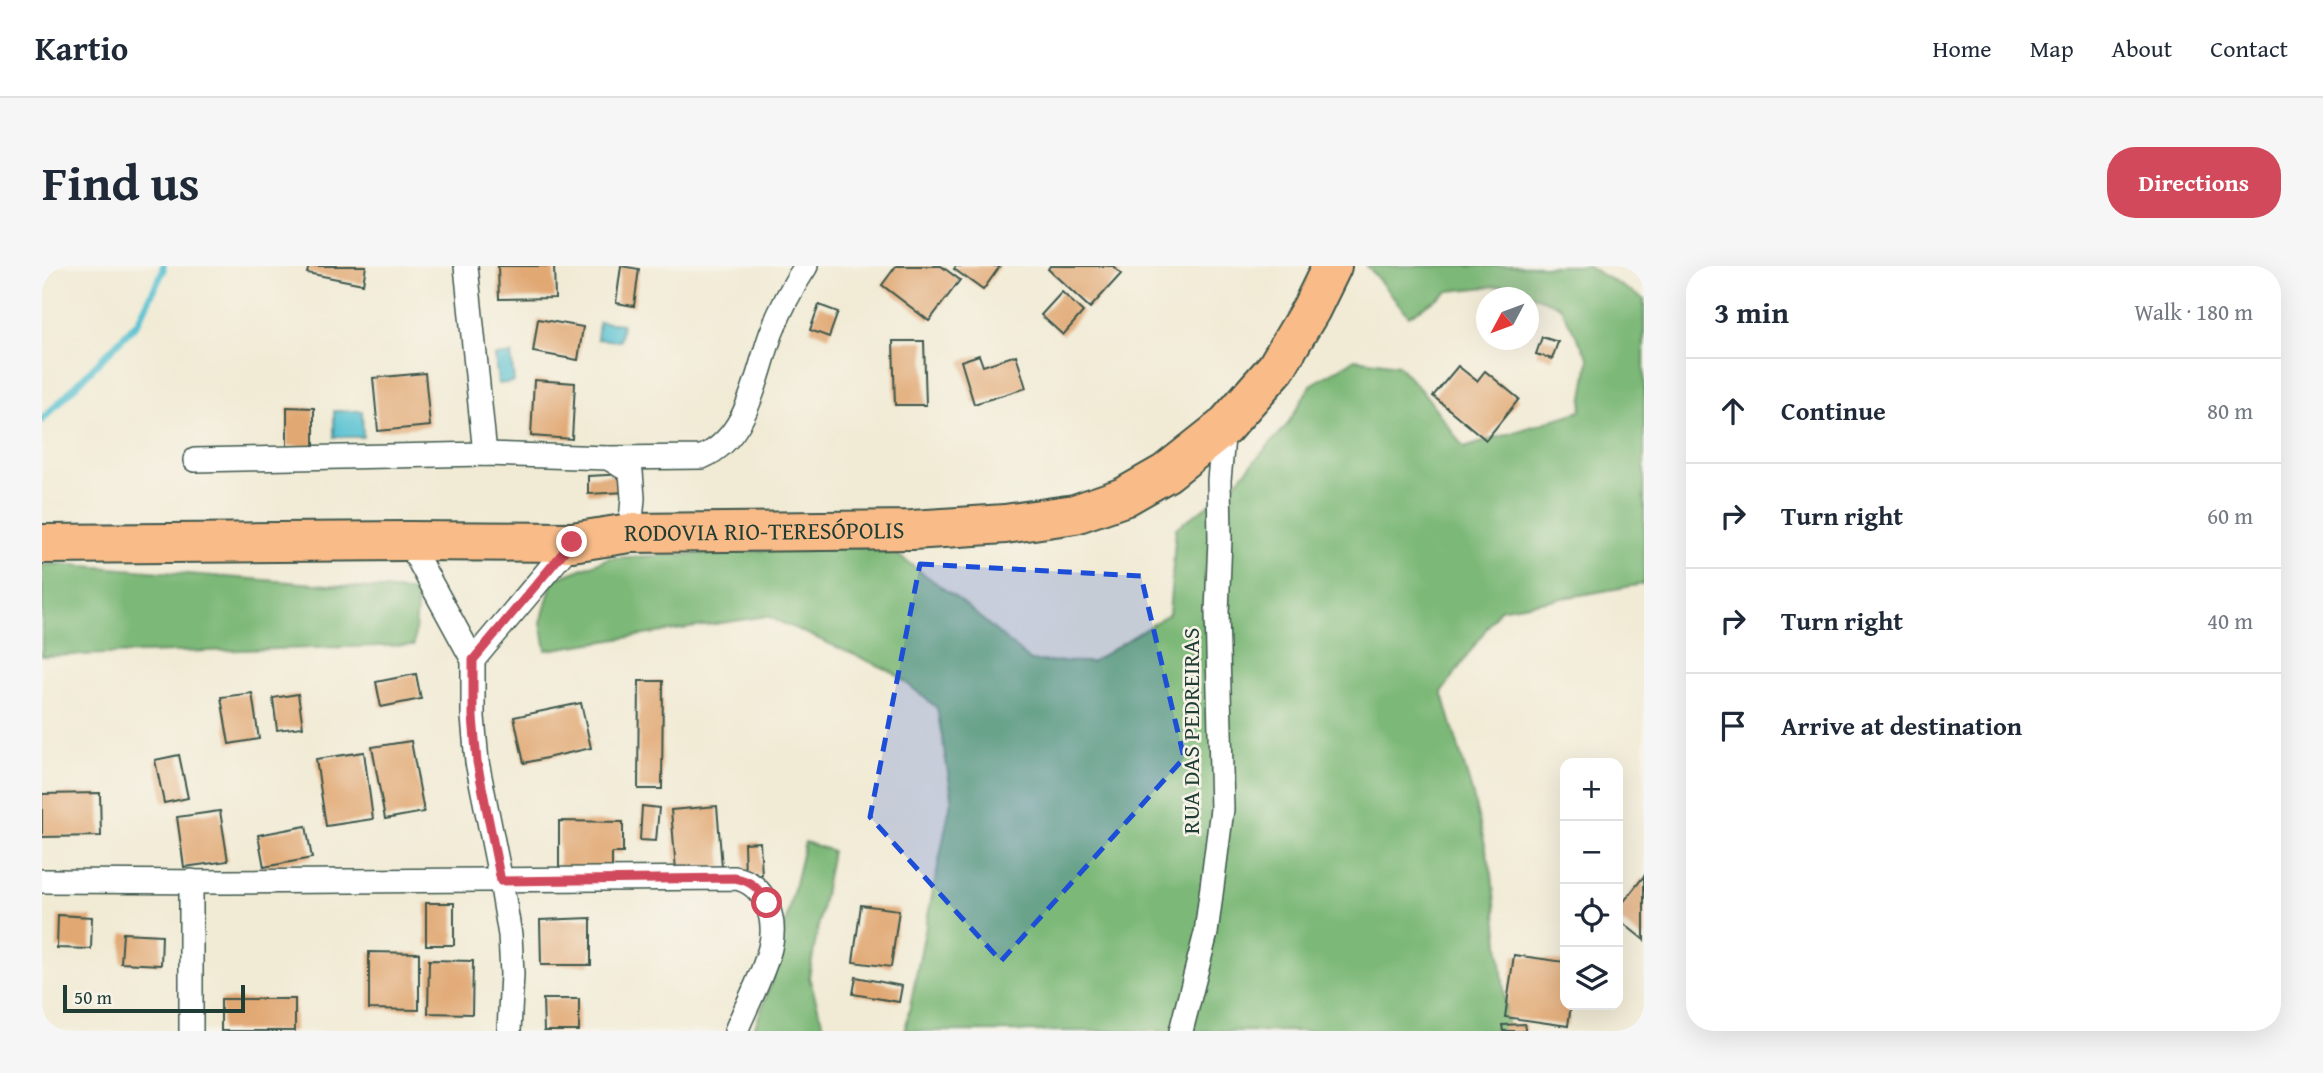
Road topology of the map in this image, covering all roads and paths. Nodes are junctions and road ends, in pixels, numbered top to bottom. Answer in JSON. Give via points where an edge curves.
{"nodes":[{"id":1,"x":466,"y":266,"type":"edge"},
{"id":2,"x":806,"y":266,"type":"edge"},
{"id":3,"x":1332,"y":266,"type":"edge"},
{"id":4,"x":1224,"y":426,"type":"junction"},
{"id":5,"x":485,"y":454,"type":"junction"},
{"id":6,"x":608,"y":458,"type":"junction"},
{"id":7,"x":195,"y":460,"type":"dead end"},
{"id":8,"x":630,"y":533,"type":"junction"},
{"id":9,"x":408,"y":541,"type":"junction"},
{"id":10,"x":572,"y":542,"type":"junction"},
{"id":11,"x":42,"y":544,"type":"edge"},
{"id":12,"x":473,"y":660,"type":"junction"},
{"id":13,"x":42,"y":881,"type":"edge"},
{"id":14,"x":191,"y":881,"type":"junction"},
{"id":15,"x":501,"y":881,"type":"junction"},
{"id":16,"x":191,"y":1031,"type":"edge"},
{"id":17,"x":509,"y":1031,"type":"edge"},
{"id":18,"x":736,"y":1031,"type":"edge"},
{"id":19,"x":1181,"y":1031,"type":"edge"}],
"edges":[{"from":1,"to":5,"type":"street"},
{"from":2,"to":6,"type":"street","via":[[772,331],[742,419],[729,439],[702,457]]},
{"from":3,"to":4,"type":"highway","name":"RODOVIA RIO-TERESÓPOLIS","via":[[1276,368]]},
{"from":4,"to":8,"type":"highway","name":"RODOVIA RIO-TERESÓPOLIS","via":[[1155,479],[1124,497],[1074,514],[912,530]]},
{"from":4,"to":19,"type":"street","name":"RUA DAS PEDREIRAS","via":[[1217,612],[1222,809],[1206,933]]},
{"from":5,"to":6,"type":"street"},
{"from":5,"to":7,"type":"street"},
{"from":6,"to":8,"type":"street","via":[[631,472]]},
{"from":8,"to":10,"type":"highway","name":"RODOVIA RIO-TERESÓPOLIS"},
{"from":9,"to":10,"type":"highway","name":"RODOVIA RIO-TERESÓPOLIS"},
{"from":9,"to":11,"type":"highway","name":"RODOVIA RIO-TERESÓPOLIS"},
{"from":9,"to":12,"type":"street"},
{"from":10,"to":12,"type":"street"},
{"from":12,"to":15,"type":"street","via":[[477,762]]},
{"from":13,"to":14,"type":"street"},
{"from":14,"to":15,"type":"street"},
{"from":14,"to":16,"type":"street"},
{"from":15,"to":17,"type":"street","via":[[511,948]]},
{"from":15,"to":18,"type":"street","via":[[747,880],[767,903],[772,926],[770,947]]}]}
